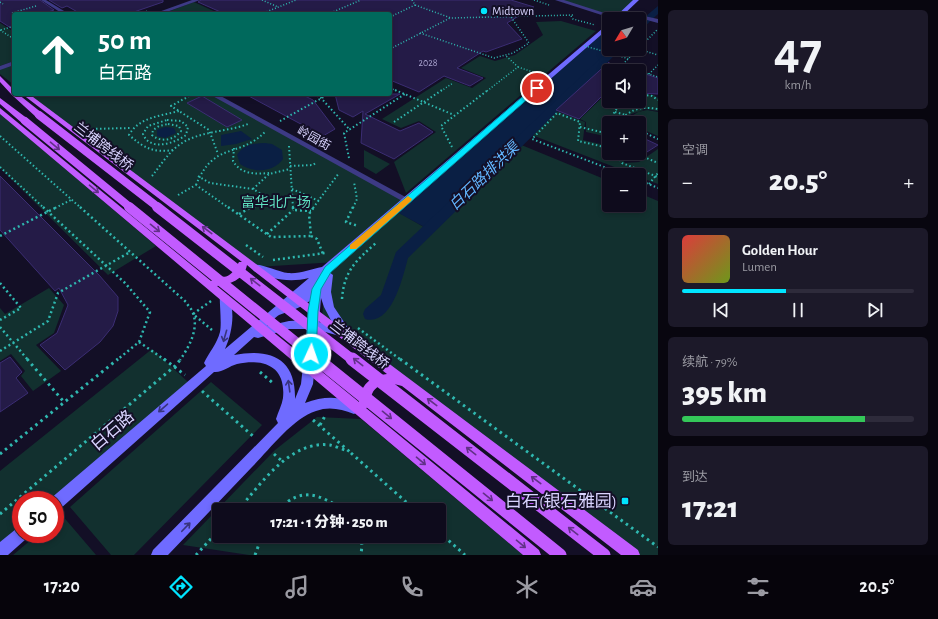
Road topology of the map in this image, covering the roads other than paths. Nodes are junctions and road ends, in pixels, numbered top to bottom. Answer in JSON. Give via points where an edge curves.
{"nodes":[{"id":1,"x":197,"y":0,"type":"edge"},
{"id":2,"x":558,"y":0,"type":"edge"},
{"id":3,"x":636,"y":0,"type":"edge"},
{"id":4,"x":45,"y":1,"type":"edge"},
{"id":5,"x":64,"y":12,"type":"edge"},
{"id":6,"x":162,"y":12,"type":"edge"},
{"id":7,"x":627,"y":12,"type":"edge"},
{"id":8,"x":602,"y":14,"type":"edge"},
{"id":9,"x":646,"y":18,"type":"edge"},
{"id":10,"x":658,"y":21,"type":"edge"},
{"id":11,"x":602,"y":31,"type":"edge"},
{"id":12,"x":12,"y":64,"type":"edge"},
{"id":13,"x":0,"y":68,"type":"edge"},
{"id":14,"x":0,"y":78,"type":"edge"},
{"id":15,"x":12,"y":85,"type":"edge"},
{"id":16,"x":12,"y":92,"type":"edge"},
{"id":17,"x":16,"y":96,"type":"edge"},
{"id":18,"x":28,"y":96,"type":"edge"},
{"id":19,"x":216,"y":96,"type":"edge"},
{"id":20,"x":0,"y":100,"type":"edge"},
{"id":21,"x":0,"y":110,"type":"edge"},
{"id":22,"x":407,"y":200,"type":"junction"},
{"id":23,"x":238,"y":254,"type":"junction"},
{"id":24,"x":336,"y":262,"type":"junction"},
{"id":25,"x":257,"y":268,"type":"junction"},
{"id":26,"x":201,"y":279,"type":"junction"},
{"id":27,"x":317,"y":289,"type":"junction"},
{"id":28,"x":224,"y":298,"type":"junction"},
{"id":29,"x":298,"y":299,"type":"junction"},
{"id":30,"x":281,"y":311,"type":"junction"},
{"id":31,"x":313,"y":311,"type":"junction"},
{"id":32,"x":312,"y":324,"type":"junction"},
{"id":33,"x":282,"y":325,"type":"junction"},
{"id":34,"x":261,"y":329,"type":"junction"},
{"id":35,"x":346,"y":336,"type":"junction"},
{"id":36,"x":361,"y":347,"type":"junction"},
{"id":37,"x":292,"y":354,"type":"junction"},
{"id":38,"x":310,"y":370,"type":"junction"},
{"id":39,"x":193,"y":383,"type":"junction"},
{"id":40,"x":408,"y":383,"type":"junction"},
{"id":41,"x":359,"y":410,"type":"junction"},
{"id":42,"x":372,"y":420,"type":"junction"},
{"id":43,"x":264,"y":446,"type":"junction"},
{"id":44,"x":64,"y":496,"type":"edge"},
{"id":45,"x":12,"y":542,"type":"edge"},
{"id":46,"x":0,"y":552,"type":"edge"},
{"id":47,"x":158,"y":555,"type":"edge"},
{"id":48,"x":534,"y":555,"type":"edge"},
{"id":49,"x":560,"y":555,"type":"edge"},
{"id":50,"x":604,"y":555,"type":"edge"},
{"id":51,"x":633,"y":555,"type":"edge"}],
"edges":[{"from":1,"to":6,"type":"street"},
{"from":2,"to":8,"type":"street"},
{"from":3,"to":7,"type":"main road"},
{"from":4,"to":5,"type":"lane"},
{"from":9,"to":10,"type":"lane"},
{"from":11,"to":22,"type":"main road"},
{"from":12,"to":13,"type":"street"},
{"from":14,"to":15,"type":"main road"},
{"from":14,"to":16,"type":"main road","name":"兰埔跨线桥"},
{"from":50,"to":17,"type":"main road","name":"兰埔跨线桥","one_way":true,"bridge":true},
{"from":23,"to":18,"type":"main road","one_way":true},
{"from":19,"to":22,"type":"lane","name":"岭园街"},
{"from":20,"to":49,"type":"main road","one_way":true,"bridge":true},
{"from":21,"to":26,"type":"main road","one_way":true},
{"from":22,"to":24,"type":"main road"},
{"from":23,"to":25,"type":"main road"},
{"from":23,"to":26,"type":"main road","via":[[242,266],[237,275],[230,280],[207,282]]},
{"from":24,"to":25,"type":"main road","via":[[313,274],[299,277],[277,276]]},
{"from":24,"to":27,"type":"main road","via":[[320,280]]},
{"from":24,"to":29,"type":"main road"},
{"from":24,"to":36,"type":"main road","via":[[325,282],[328,307],[340,326]]},
{"from":25,"to":29,"type":"main road"},
{"from":26,"to":28,"type":"main road"},
{"from":27,"to":29,"type":"main road"},
{"from":27,"to":31,"type":"main road"},
{"from":28,"to":30,"type":"main road","via":[[262,313]]},
{"from":28,"to":34,"type":"main road"},
{"from":28,"to":39,"type":"main road","one_way":true,"via":[[228,324],[222,345]]},
{"from":29,"to":30,"type":"main road"},
{"from":29,"to":31,"type":"main road"},
{"from":30,"to":33,"type":"main road"},
{"from":30,"to":34,"type":"main road"},
{"from":31,"to":32,"type":"main road"},
{"from":31,"to":35,"type":"main road"},
{"from":32,"to":33,"type":"main road"},
{"from":32,"to":35,"type":"main road"},
{"from":32,"to":38,"type":"main road"},
{"from":33,"to":34,"type":"main road"},
{"from":33,"to":37,"type":"main road","via":[[284,343]]},
{"from":34,"to":37,"type":"main road"},
{"from":34,"to":39,"type":"main road","via":[[236,346]]},
{"from":35,"to":36,"type":"main road"},
{"from":36,"to":40,"type":"main road"},
{"from":37,"to":38,"type":"main road"},
{"from":38,"to":41,"type":"main road"},
{"from":38,"to":43,"type":"main road","via":[[302,398]]},
{"from":43,"to":39,"type":"main road","one_way":true,"via":[[283,419],[290,397],[287,378],[275,362],[255,356],[243,358],[220,365]]},
{"from":39,"to":44,"type":"main road","name":"白石路","one_way":true},
{"from":40,"to":42,"type":"main road","via":[[387,379],[380,380],[368,388],[364,400]]},
{"from":51,"to":40,"type":"main road","one_way":true},
{"from":41,"to":42,"type":"main road"},
{"from":41,"to":43,"type":"main road","via":[[344,403],[332,402],[310,407]]},
{"from":42,"to":48,"type":"main road","one_way":true},
{"from":47,"to":43,"type":"main road","one_way":true},
{"from":45,"to":46,"type":"main road"}]}
